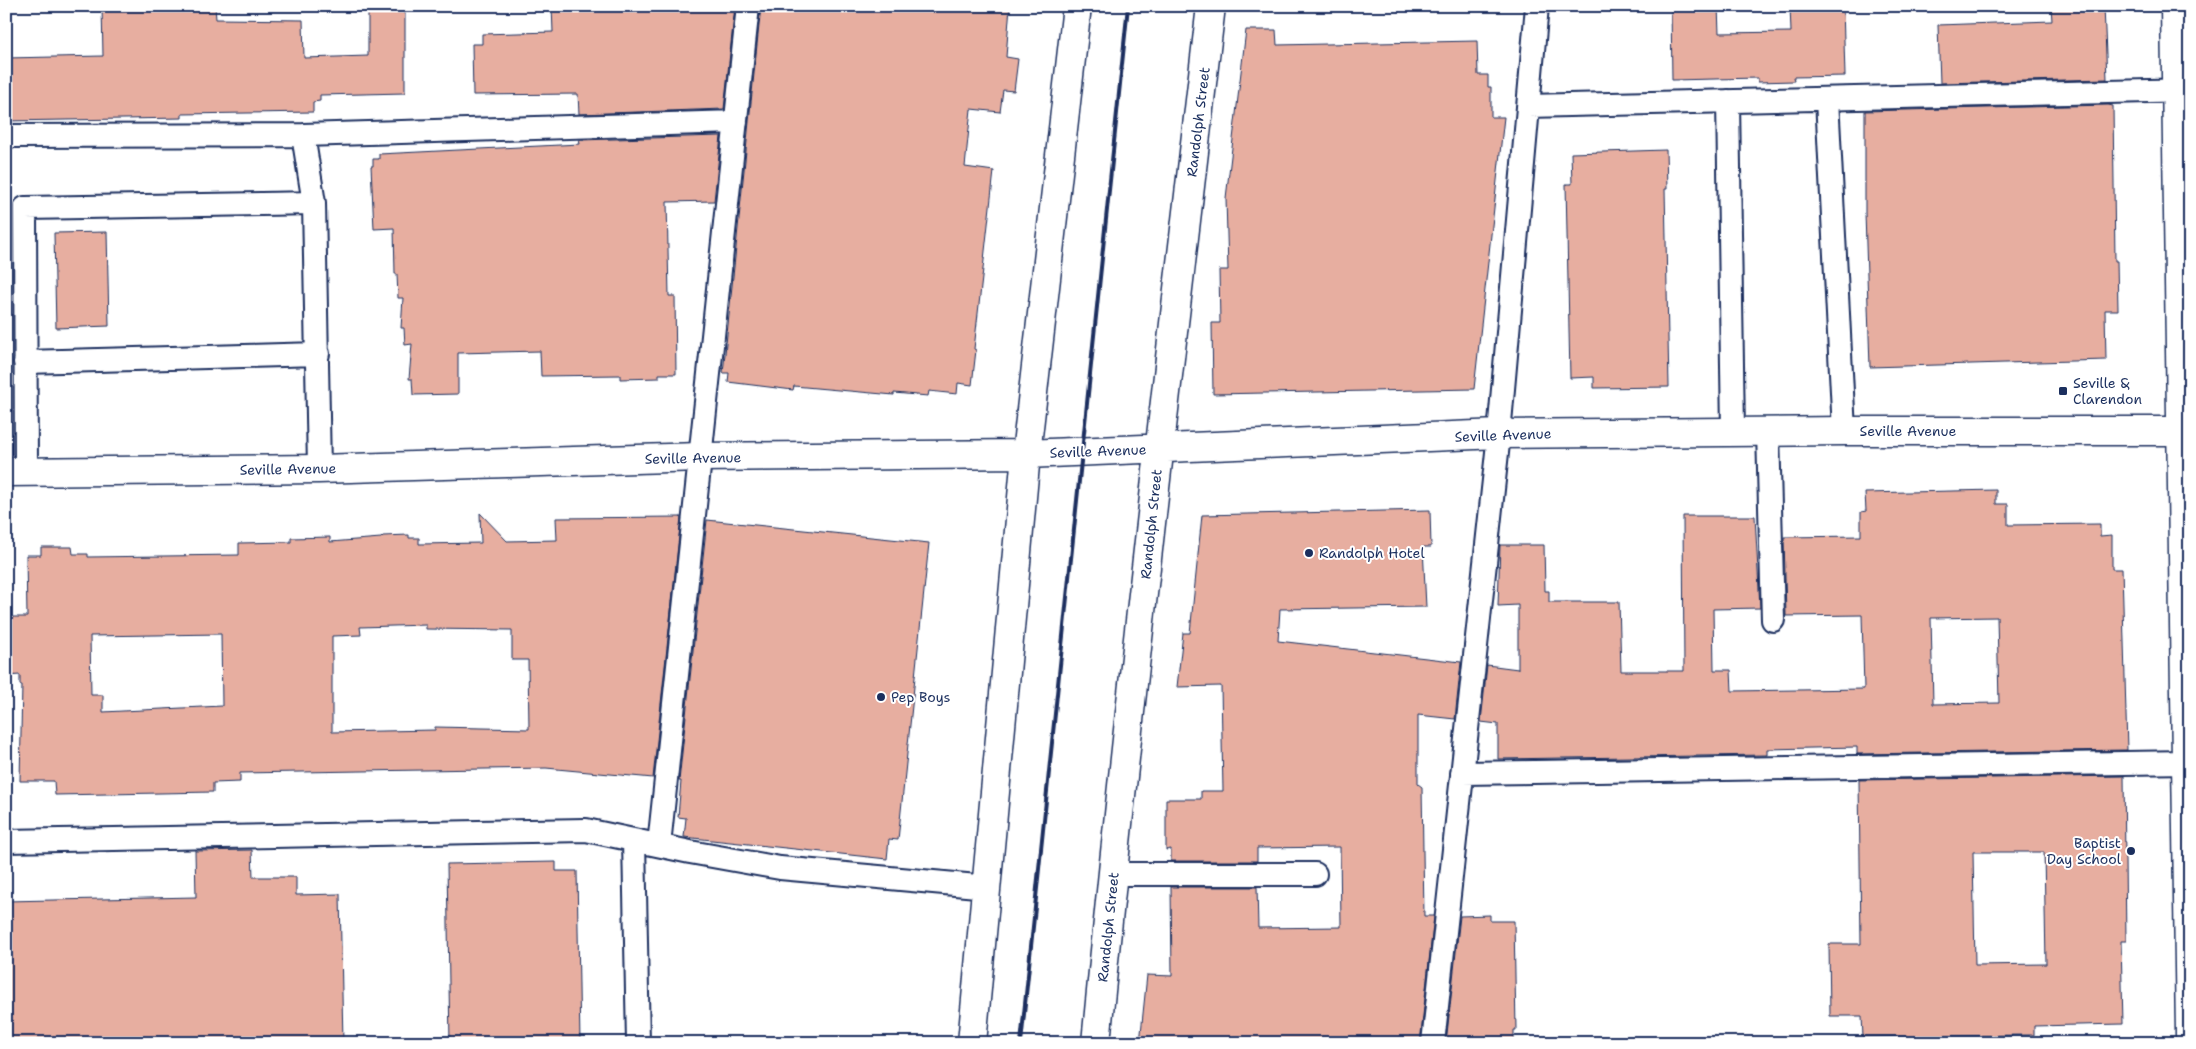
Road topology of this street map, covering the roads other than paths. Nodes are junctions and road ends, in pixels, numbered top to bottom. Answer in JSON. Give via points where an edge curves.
{"nodes":[{"id":1,"x":748,"y":6,"type":"edge"},
{"id":2,"x":1077,"y":6,"type":"edge"},
{"id":3,"x":1211,"y":6,"type":"edge"},
{"id":4,"x":1537,"y":6,"type":"edge"},
{"id":5,"x":2175,"y":6,"type":"edge"},
{"id":6,"x":2183,"y":91,"type":"edge"},
{"id":7,"x":1827,"y":99,"type":"junction"},
{"id":8,"x":1728,"y":101,"type":"junction"},
{"id":9,"x":1528,"y":106,"type":"junction"},
{"id":10,"x":736,"y":122,"type":"junction"},
{"id":11,"x":303,"y":135,"type":"junction"},
{"id":12,"x":6,"y":136,"type":"edge"},
{"id":13,"x":314,"y":203,"type":"junction"},
{"id":14,"x":318,"y":354,"type":"junction"},
{"id":15,"x":25,"y":362,"type":"junction"},
{"id":16,"x":1768,"y":431,"type":"junction"},
{"id":17,"x":1844,"y":431,"type":"junction"},
{"id":18,"x":2185,"y":431,"type":"edge"},
{"id":19,"x":1733,"y":432,"type":"junction"},
{"id":20,"x":1499,"y":434,"type":"junction"},
{"id":21,"x":1159,"y":449,"type":"junction"},
{"id":22,"x":1026,"y":454,"type":"junction"},
{"id":23,"x":700,"y":457,"type":"junction"},
{"id":24,"x":319,"y":469,"type":"junction"},
{"id":25,"x":16,"y":471,"type":"edge"},
{"id":26,"x":1774,"y":620,"type":"dead end"},
{"id":27,"x":2188,"y":762,"type":"edge"},
{"id":28,"x":1462,"y":773,"type":"junction"},
{"id":29,"x":634,"y":840,"type":"junction"},
{"id":30,"x":6,"y":841,"type":"edge"},
{"id":31,"x":659,"y":845,"type":"junction"},
{"id":32,"x":1112,"y":874,"type":"junction"},
{"id":33,"x":1315,"y":874,"type":"dead end"},
{"id":34,"x":988,"y":887,"type":"junction"},
{"id":35,"x":2190,"y":1035,"type":"edge"},
{"id":36,"x":638,"y":1043,"type":"edge"},
{"id":37,"x":972,"y":1043,"type":"edge"},
{"id":38,"x":1096,"y":1043,"type":"edge"},
{"id":39,"x":1433,"y":1043,"type":"edge"}],
"edges":[{"from":1,"to":10,"type":"lane"},
{"from":2,"to":22,"type":"street"},
{"from":3,"to":21,"type":"street","name":"Randolph Street"},
{"from":4,"to":9,"type":"lane"},
{"from":5,"to":6,"type":"street"},
{"from":6,"to":7,"type":"lane"},
{"from":6,"to":18,"type":"street"},
{"from":7,"to":8,"type":"lane"},
{"from":7,"to":17,"type":"lane"},
{"from":8,"to":9,"type":"lane"},
{"from":8,"to":19,"type":"lane"},
{"from":9,"to":20,"type":"lane"},
{"from":10,"to":11,"type":"lane"},
{"from":10,"to":23,"type":"lane"},
{"from":11,"to":12,"type":"lane"},
{"from":11,"to":13,"type":"lane"},
{"from":13,"to":14,"type":"lane"},
{"from":13,"to":15,"type":"lane","via":[[25,208]]},
{"from":14,"to":15,"type":"lane"},
{"from":14,"to":24,"type":"lane"},
{"from":15,"to":25,"type":"lane"},
{"from":16,"to":17,"type":"street","name":"Seville Avenue"},
{"from":16,"to":19,"type":"street","name":"Seville Avenue"},
{"from":16,"to":26,"type":"lane"},
{"from":17,"to":18,"type":"street","name":"Seville Avenue"},
{"from":18,"to":27,"type":"street"},
{"from":19,"to":20,"type":"street","name":"Seville Avenue"},
{"from":20,"to":21,"type":"street","name":"Seville Avenue"},
{"from":20,"to":28,"type":"lane"},
{"from":21,"to":22,"type":"street","name":"Seville Avenue"},
{"from":21,"to":32,"type":"street","name":"Randolph Street"},
{"from":22,"to":23,"type":"street","name":"Seville Avenue"},
{"from":22,"to":34,"type":"street"},
{"from":23,"to":24,"type":"street","name":"Seville Avenue"},
{"from":23,"to":31,"type":"lane"},
{"from":24,"to":25,"type":"street","name":"Seville Avenue"},
{"from":27,"to":28,"type":"lane"},
{"from":27,"to":35,"type":"street"},
{"from":28,"to":39,"type":"lane"},
{"from":29,"to":30,"type":"lane","via":[[586,830]]},
{"from":29,"to":31,"type":"lane"},
{"from":29,"to":36,"type":"lane"},
{"from":31,"to":34,"type":"lane","via":[[780,868]]},
{"from":32,"to":33,"type":"lane"},
{"from":32,"to":38,"type":"street","name":"Randolph Street"},
{"from":34,"to":37,"type":"street"}]}
